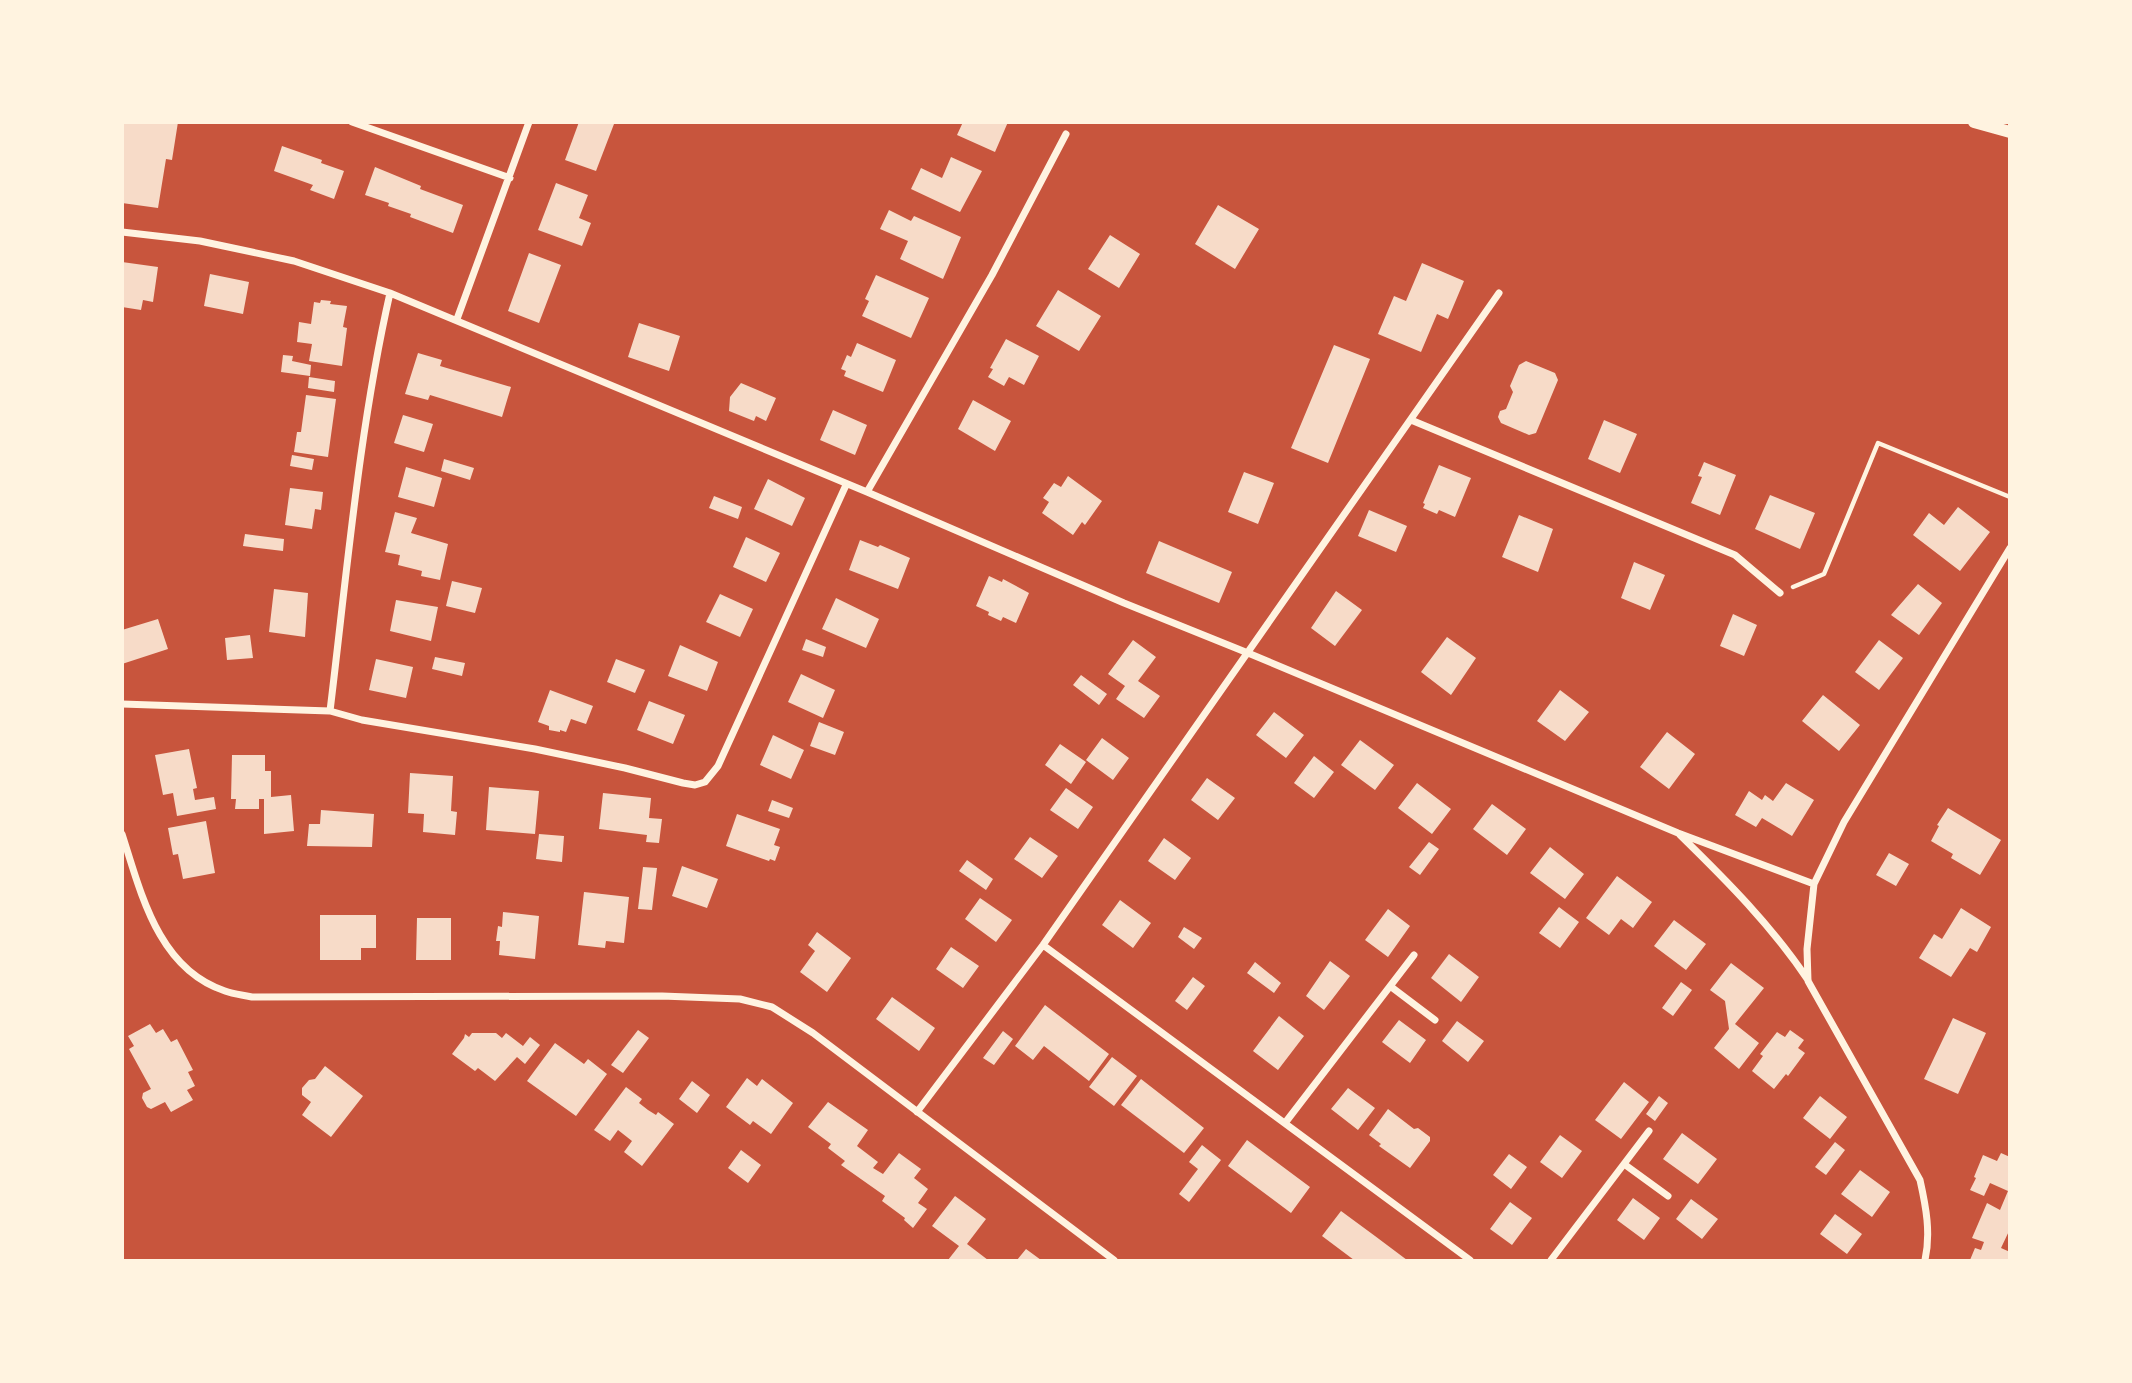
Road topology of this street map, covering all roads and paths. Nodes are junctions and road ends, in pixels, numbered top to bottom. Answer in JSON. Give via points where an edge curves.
{"nodes":[{"id":1,"x":352,"y":122,"type":"edge"},
{"id":2,"x":529,"y":122,"type":"edge"},
{"id":3,"x":1975,"y":122,"type":"edge"},
{"id":4,"x":1993,"y":125,"type":"edge"},
{"id":5,"x":2010,"y":132,"type":"edge"},
{"id":6,"x":1066,"y":134,"type":"dead end"},
{"id":7,"x":510,"y":178,"type":"junction"},
{"id":8,"x":122,"y":232,"type":"edge"},
{"id":9,"x":390,"y":293,"type":"junction"},
{"id":10,"x":1499,"y":293,"type":"dead end"},
{"id":11,"x":457,"y":319,"type":"junction"},
{"id":12,"x":1411,"y":420,"type":"junction"},
{"id":13,"x":846,"y":485,"type":"junction"},
{"id":14,"x":867,"y":492,"type":"junction"},
{"id":15,"x":2010,"y":497,"type":"edge"},
{"id":16,"x":2010,"y":548,"type":"edge"},
{"id":17,"x":1780,"y":593,"type":"joint"},
{"id":18,"x":1248,"y":653,"type":"junction"},
{"id":19,"x":122,"y":704,"type":"edge"},
{"id":20,"x":330,"y":711,"type":"junction"},
{"id":21,"x":1678,"y":833,"type":"junction"},
{"id":22,"x":122,"y":834,"type":"edge"},
{"id":23,"x":1814,"y":884,"type":"junction"},
{"id":24,"x":1044,"y":945,"type":"junction"},
{"id":25,"x":1413,"y":955,"type":"dead end"},
{"id":26,"x":1808,"y":981,"type":"junction"},
{"id":27,"x":1391,"y":986,"type":"junction"},
{"id":28,"x":1435,"y":1020,"type":"dead end"},
{"id":29,"x":917,"y":1112,"type":"junction"},
{"id":30,"x":1285,"y":1123,"type":"junction"},
{"id":31,"x":1649,"y":1131,"type":"dead end"},
{"id":32,"x":1624,"y":1164,"type":"junction"},
{"id":33,"x":1668,"y":1196,"type":"dead end"},
{"id":34,"x":1114,"y":1261,"type":"edge"},
{"id":35,"x":1470,"y":1261,"type":"edge"},
{"id":36,"x":1551,"y":1261,"type":"edge"},
{"id":37,"x":1925,"y":1261,"type":"edge"}],
"edges":[{"from":1,"to":7,"type":"street"},
{"from":2,"to":7,"type":"street"},
{"from":3,"to":4,"type":"street"},
{"from":4,"to":5,"type":"street"},
{"from":6,"to":14,"type":"street","via":[[992,275]]},
{"from":7,"to":11,"type":"street"},
{"from":8,"to":9,"type":"street","via":[[200,241],[294,261]]},
{"from":9,"to":11,"type":"street"},
{"from":9,"to":20,"type":"street","via":[[357,490]]},
{"from":10,"to":12,"type":"street"},
{"from":11,"to":13,"type":"street"},
{"from":12,"to":17,"type":"street","via":[[1735,555]]},
{"from":12,"to":18,"type":"street"},
{"from":13,"to":14,"type":"street"},
{"from":13,"to":20,"type":"street","via":[[718,766],[705,782],[683,783]]},
{"from":14,"to":18,"type":"street"},
{"from":15,"to":17,"type":"path","via":[[1878,443],[1824,574]]},
{"from":16,"to":23,"type":"street","via":[[1844,822]]},
{"from":18,"to":21,"type":"street"},
{"from":18,"to":24,"type":"street"},
{"from":19,"to":20,"type":"street"},
{"from":21,"to":23,"type":"street"},
{"from":21,"to":26,"type":"street","via":[[1754,908]]},
{"from":22,"to":29,"type":"street","via":[[146,909],[166,947],[193,974],[224,991],[252,996],[740,999],[772,1007],[813,1033]]},
{"from":23,"to":26,"type":"street"},
{"from":24,"to":29,"type":"street"},
{"from":24,"to":30,"type":"street"},
{"from":25,"to":27,"type":"street"},
{"from":26,"to":37,"type":"street","via":[[1920,1180],[1929,1244]]},
{"from":27,"to":28,"type":"street"},
{"from":27,"to":30,"type":"street"},
{"from":29,"to":34,"type":"street"},
{"from":30,"to":35,"type":"street"},
{"from":31,"to":32,"type":"street"},
{"from":32,"to":33,"type":"street"},
{"from":32,"to":36,"type":"street"}]}
